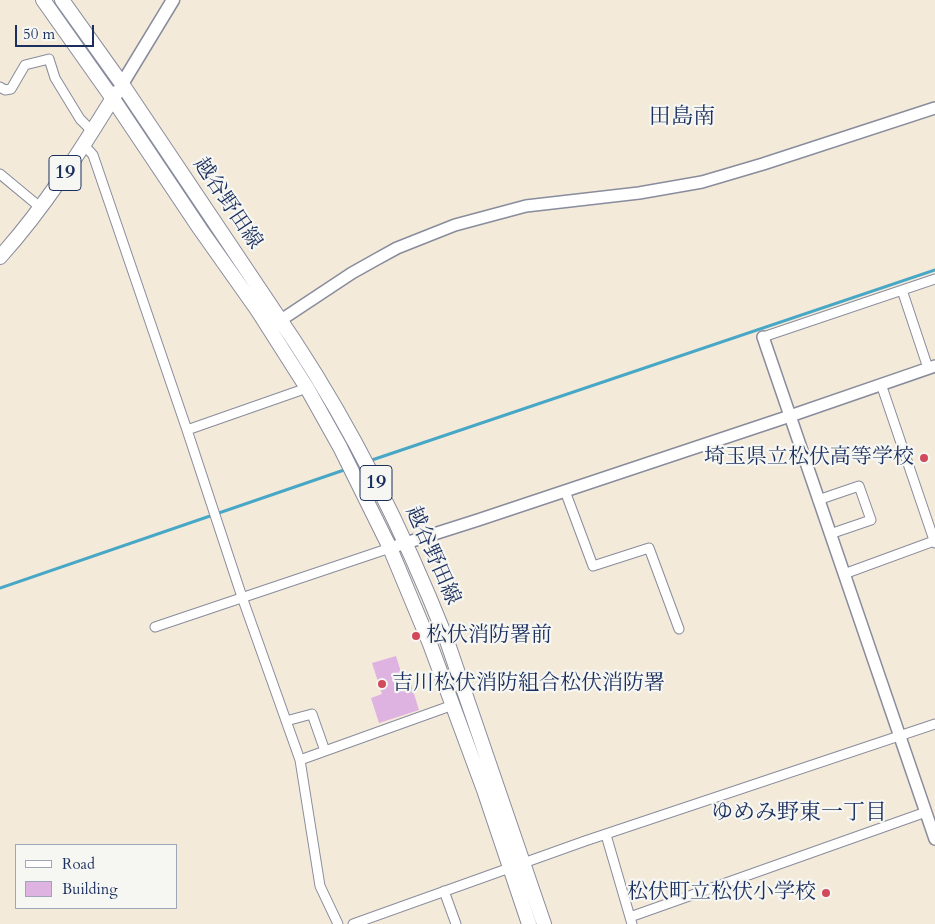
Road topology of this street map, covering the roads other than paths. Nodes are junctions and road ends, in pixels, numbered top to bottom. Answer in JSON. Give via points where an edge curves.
{"nodes":[{"id":1,"x":43,"y":0,"type":"edge"},
{"id":2,"x":62,"y":0,"type":"edge"},
{"id":3,"x":173,"y":0,"type":"edge"},
{"id":4,"x":122,"y":84,"type":"junction"},
{"id":5,"x":0,"y":88,"type":"edge"},
{"id":6,"x":113,"y":99,"type":"junction"},
{"id":7,"x":935,"y":108,"type":"edge"},
{"id":8,"x":93,"y":132,"type":"junction"},
{"id":9,"x":84,"y":145,"type":"junction"},
{"id":10,"x":0,"y":174,"type":"edge"},
{"id":11,"x":41,"y":208,"type":"junction"},
{"id":12,"x":0,"y":257,"type":"edge"},
{"id":13,"x":935,"y":279,"type":"edge"},
{"id":14,"x":902,"y":290,"type":"junction"},
{"id":15,"x":280,"y":320,"type":"junction"},
{"id":16,"x":763,"y":337,"type":"joint"},
{"id":17,"x":931,"y":367,"type":"edge"},
{"id":18,"x":881,"y":384,"type":"junction"},
{"id":19,"x":307,"y":388,"type":"junction"},
{"id":20,"x":790,"y":416,"type":"junction"},
{"id":21,"x":187,"y":430,"type":"junction"},
{"id":22,"x":565,"y":491,"type":"junction"},
{"id":23,"x":818,"y":500,"type":"junction"},
{"id":24,"x":830,"y":534,"type":"junction"},
{"id":25,"x":935,"y":542,"type":"edge"},
{"id":26,"x":406,"y":543,"type":"junction"},
{"id":27,"x":390,"y":548,"type":"junction"},
{"id":28,"x":844,"y":574,"type":"junction"},
{"id":29,"x":242,"y":597,"type":"junction"},
{"id":30,"x":155,"y":627,"type":"dead end"},
{"id":31,"x":679,"y":629,"type":"dead end"},
{"id":32,"x":453,"y":705,"type":"junction"},
{"id":33,"x":286,"y":721,"type":"junction"},
{"id":34,"x":935,"y":724,"type":"edge"},
{"id":35,"x":900,"y":737,"type":"junction"},
{"id":36,"x":325,"y":751,"type":"junction"},
{"id":37,"x":300,"y":760,"type":"junction"},
{"id":38,"x":926,"y":812,"type":"junction"},
{"id":39,"x":606,"y":835,"type":"junction"},
{"id":40,"x":935,"y":839,"type":"edge"},
{"id":41,"x":524,"y":863,"type":"junction"},
{"id":42,"x":509,"y":868,"type":"junction"},
{"id":43,"x":444,"y":891,"type":"junction"},
{"id":44,"x":631,"y":920,"type":"edge"},
{"id":45,"x":338,"y":924,"type":"edge"},
{"id":46,"x":353,"y":924,"type":"edge"},
{"id":47,"x":456,"y":924,"type":"edge"},
{"id":48,"x":529,"y":924,"type":"edge"},
{"id":49,"x":544,"y":924,"type":"edge"}],
"edges":[{"from":1,"to":6,"type":"main road","name":"越谷野田線","number":"19"},
{"from":2,"to":4,"type":"main road","name":"越谷野田線","number":"19"},
{"from":3,"to":4,"type":"main road"},
{"from":4,"to":6,"type":"main road","number":"19"},
{"from":4,"to":15,"type":"main road","name":"越谷野田線","number":"19"},
{"from":5,"to":8,"type":"street","via":[[11,89],[25,65],[49,59],[54,78],[80,119]]},
{"from":6,"to":8,"type":"main road","number":"19"},
{"from":6,"to":19,"type":"main road","name":"越谷野田線","number":"19"},
{"from":7,"to":15,"type":"street","via":[[702,182],[526,206],[455,224],[376,259]]},
{"from":8,"to":9,"type":"main road","number":"19"},
{"from":9,"to":11,"type":"main road","number":"19"},
{"from":9,"to":21,"type":"street","via":[[92,155]]},
{"from":10,"to":11,"type":"street"},
{"from":11,"to":12,"type":"main road","number":"19"},
{"from":13,"to":14,"type":"street"},
{"from":14,"to":16,"type":"street"},
{"from":14,"to":17,"type":"street"},
{"from":15,"to":26,"type":"main road","name":"越谷野田線","number":"19","via":[[339,413]]},
{"from":16,"to":20,"type":"street"},
{"from":17,"to":18,"type":"street"},
{"from":18,"to":20,"type":"street"},
{"from":18,"to":25,"type":"street"},
{"from":19,"to":21,"type":"street"},
{"from":19,"to":27,"type":"main road","name":"越谷野田線","number":"19"},
{"from":20,"to":22,"type":"street"},
{"from":20,"to":23,"type":"street"},
{"from":21,"to":29,"type":"street"},
{"from":22,"to":26,"type":"street"},
{"from":22,"to":31,"type":"street","via":[[593,566],[648,548]]},
{"from":23,"to":24,"type":"street"},
{"from":23,"to":24,"type":"street","via":[[859,486],[871,520]]},
{"from":24,"to":28,"type":"street"},
{"from":25,"to":28,"type":"street"},
{"from":26,"to":27,"type":"street"},
{"from":26,"to":41,"type":"main road","name":"越谷野田線","number":"19","via":[[446,638]]},
{"from":27,"to":29,"type":"street"},
{"from":27,"to":32,"type":"main road","name":"越谷野田線","number":"19"},
{"from":28,"to":35,"type":"street"},
{"from":29,"to":30,"type":"street"},
{"from":29,"to":33,"type":"street"},
{"from":32,"to":36,"type":"street"},
{"from":32,"to":42,"type":"main road","name":"越谷野田線","number":"19"},
{"from":33,"to":36,"type":"street","via":[[312,714]]},
{"from":33,"to":37,"type":"street"},
{"from":34,"to":35,"type":"street"},
{"from":35,"to":38,"type":"street"},
{"from":35,"to":39,"type":"street"},
{"from":36,"to":37,"type":"street"},
{"from":37,"to":45,"type":"street","via":[[320,886]]},
{"from":38,"to":40,"type":"street"},
{"from":38,"to":44,"type":"street"},
{"from":39,"to":41,"type":"street"},
{"from":39,"to":44,"type":"street"},
{"from":41,"to":42,"type":"street"},
{"from":41,"to":49,"type":"main road","name":"越谷野田線","number":"19"},
{"from":42,"to":43,"type":"street"},
{"from":42,"to":48,"type":"main road","name":"越谷野田線","number":"19"},
{"from":43,"to":46,"type":"street"},
{"from":43,"to":47,"type":"street"}]}
